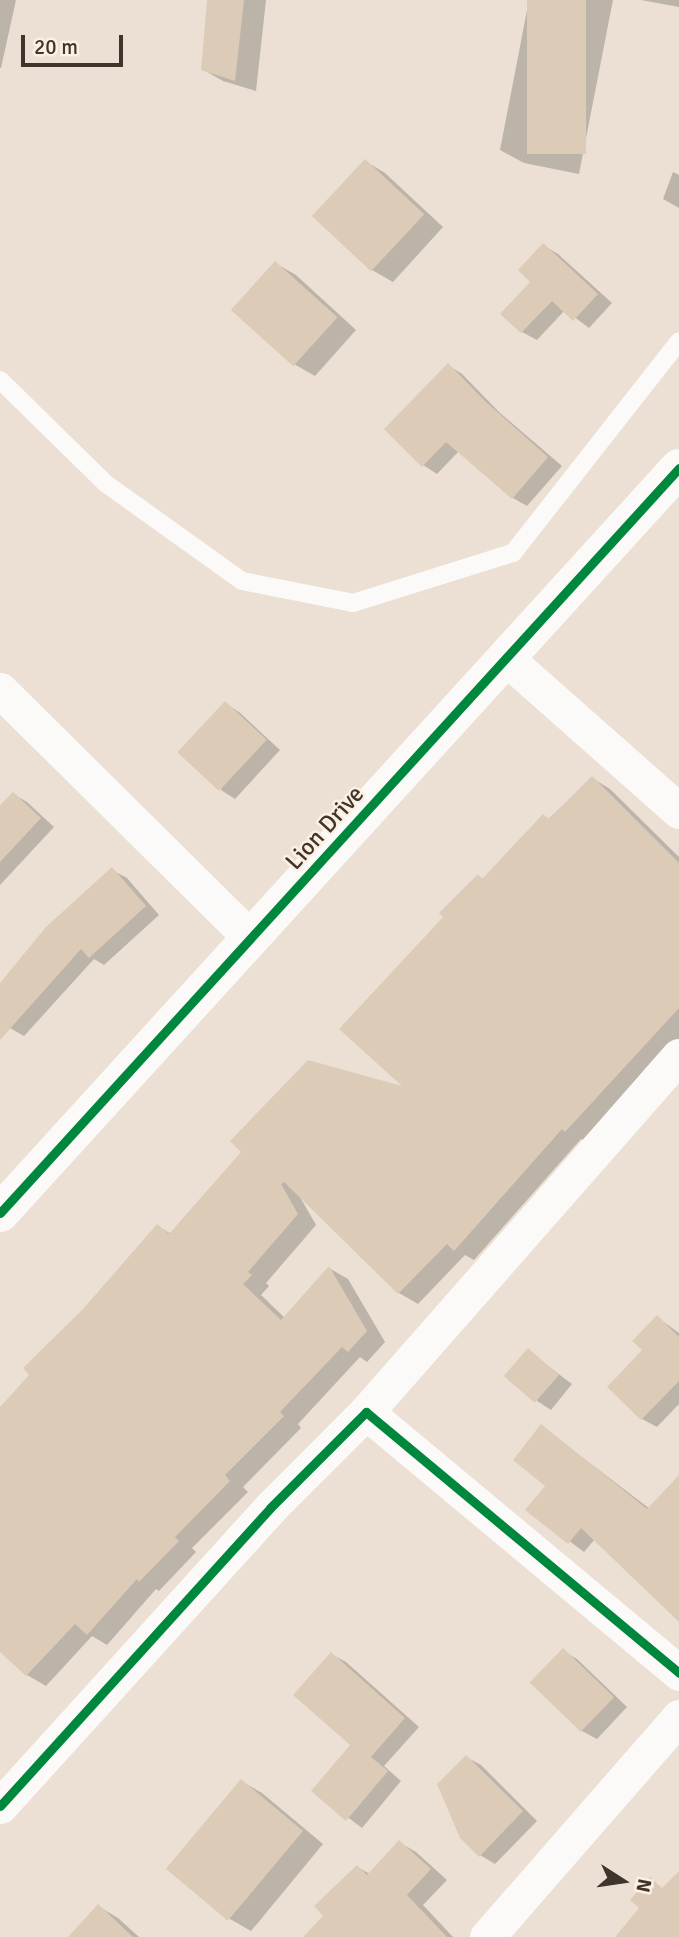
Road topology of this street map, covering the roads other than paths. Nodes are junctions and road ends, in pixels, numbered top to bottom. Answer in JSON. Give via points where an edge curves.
{"nodes":[{"id":1,"x":679,"y":341,"type":"edge"},
{"id":2,"x":0,"y":380,"type":"edge"},
{"id":3,"x":679,"y":468,"type":"edge"},
{"id":4,"x":506,"y":659,"type":"junction"},
{"id":5,"x":0,"y":690,"type":"edge"},
{"id":6,"x":679,"y":811,"type":"edge"},
{"id":7,"x":251,"y":938,"type":"junction"},
{"id":8,"x":679,"y":1056,"type":"edge"},
{"id":9,"x":0,"y":1213,"type":"edge"},
{"id":10,"x":366,"y":1412,"type":"junction"},
{"id":11,"x":679,"y":1673,"type":"edge"},
{"id":12,"x":679,"y":1717,"type":"edge"},
{"id":13,"x":0,"y":1806,"type":"edge"},
{"id":14,"x":487,"y":1937,"type":"edge"}],
"edges":[{"from":1,"to":2,"type":"lane","via":[[513,553],[353,603],[242,581],[105,483]]},
{"from":3,"to":4,"type":"street","name":"Lion Drive"},
{"from":4,"to":6,"type":"street"},
{"from":4,"to":7,"type":"street","name":"Lion Drive"},
{"from":5,"to":7,"type":"street"},
{"from":7,"to":9,"type":"street","name":"Lion Drive"},
{"from":8,"to":10,"type":"street"},
{"from":10,"to":11,"type":"street"},
{"from":10,"to":13,"type":"street","via":[[270,1508]]},
{"from":12,"to":14,"type":"street"}]}
